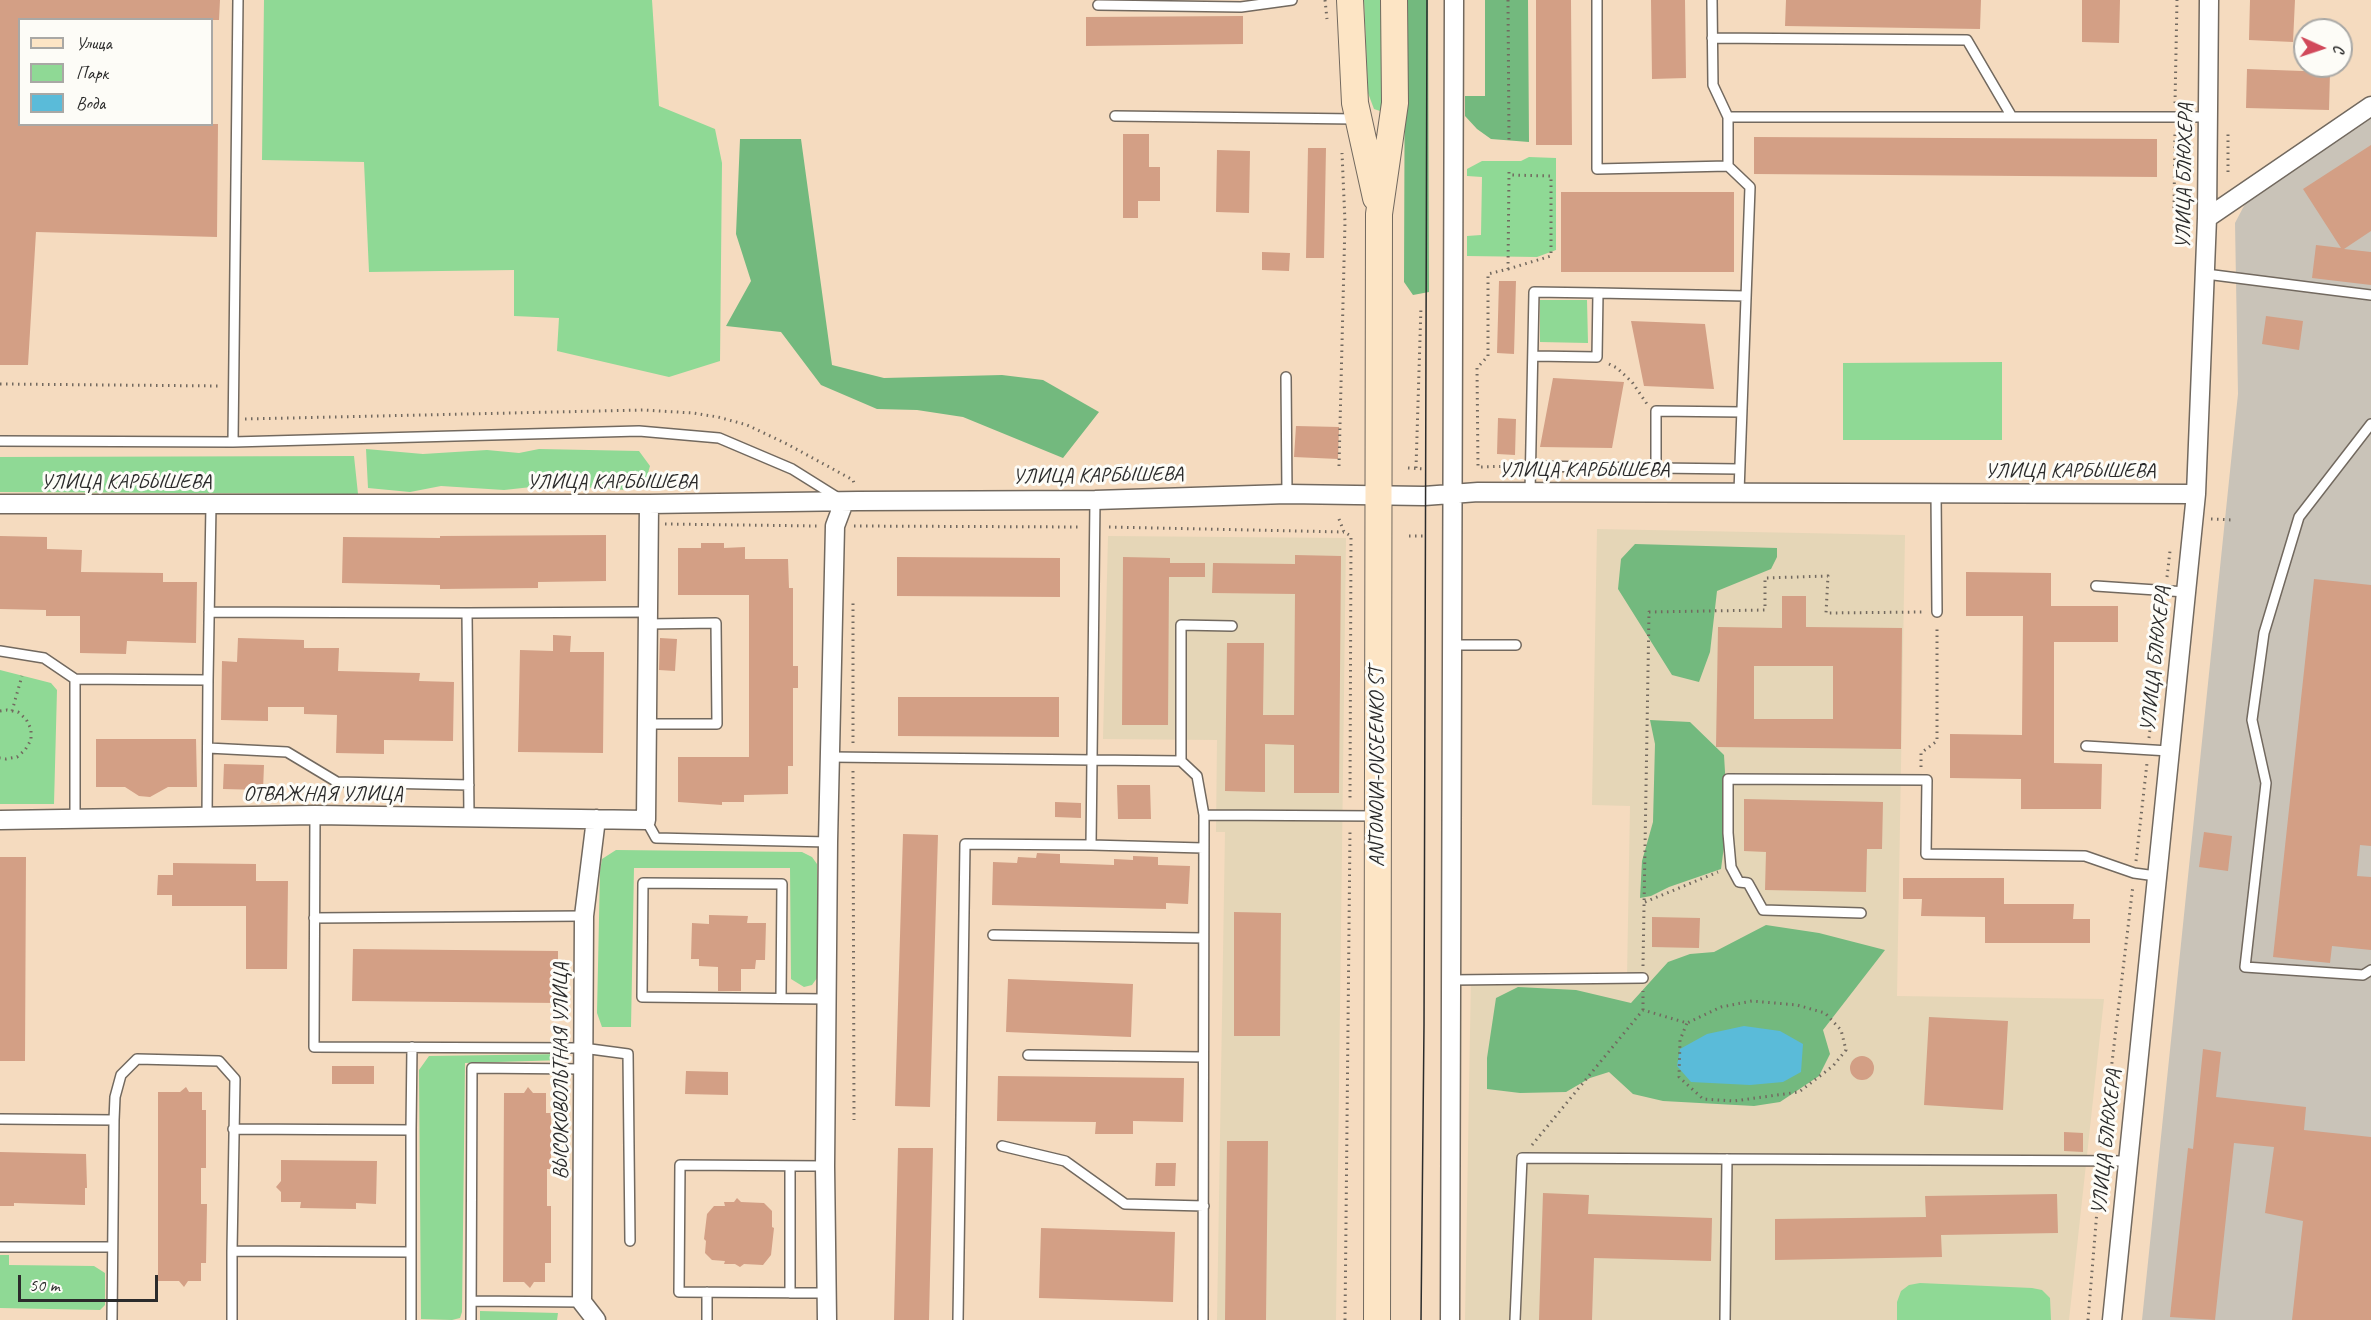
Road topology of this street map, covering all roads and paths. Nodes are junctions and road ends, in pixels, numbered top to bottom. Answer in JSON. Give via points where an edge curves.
{"nodes":[{"id":1,"x":238,"y":0,"type":"edge"},
{"id":2,"x":1292,"y":0,"type":"edge"},
{"id":3,"x":1325,"y":0,"type":"edge"},
{"id":4,"x":1350,"y":0,"type":"edge"},
{"id":5,"x":1394,"y":0,"type":"edge"},
{"id":6,"x":1454,"y":0,"type":"edge"},
{"id":7,"x":1508,"y":0,"type":"edge"},
{"id":8,"x":1597,"y":0,"type":"edge"},
{"id":9,"x":1712,"y":0,"type":"edge"},
{"id":10,"x":2209,"y":0,"type":"edge"},
{"id":11,"x":1098,"y":5,"type":"dead end"},
{"id":12,"x":1328,"y":22,"type":"dead end"},
{"id":13,"x":1713,"y":38,"type":"junction"},
{"id":14,"x":2371,"y":106,"type":"edge"},
{"id":15,"x":1115,"y":116,"type":"dead end"},
{"id":16,"x":1728,"y":117,"type":"junction"},
{"id":17,"x":2012,"y":117,"type":"junction"},
{"id":18,"x":2208,"y":117,"type":"junction"},
{"id":19,"x":1350,"y":119,"type":"junction"},
{"id":20,"x":1509,"y":142,"type":"dead end"},
{"id":21,"x":1728,"y":166,"type":"junction"},
{"id":22,"x":1379,"y":214,"type":"junction"},
{"id":23,"x":2207,"y":218,"type":"junction"},
{"id":24,"x":1508,"y":269,"type":"junction"},
{"id":25,"x":2206,"y":274,"type":"junction"},
{"id":26,"x":1598,"y":293,"type":"junction"},
{"id":27,"x":2371,"y":294,"type":"edge"},
{"id":28,"x":1746,"y":296,"type":"junction"},
{"id":29,"x":1421,"y":306,"type":"dead end"},
{"id":30,"x":1533,"y":356,"type":"junction"},
{"id":31,"x":1597,"y":357,"type":"junction"},
{"id":32,"x":1286,"y":377,"type":"dead end"},
{"id":33,"x":0,"y":384,"type":"edge"},
{"id":34,"x":234,"y":386,"type":"junction"},
{"id":35,"x":1656,"y":411,"type":"junction"},
{"id":36,"x":1742,"y":412,"type":"junction"},
{"id":37,"x":2371,"y":424,"type":"edge"},
{"id":38,"x":0,"y":441,"type":"edge"},
{"id":39,"x":233,"y":442,"type":"junction"},
{"id":40,"x":1339,"y":466,"type":"dead end"},
{"id":41,"x":1530,"y":466,"type":"junction"},
{"id":42,"x":1408,"y":468,"type":"dead end"},
{"id":43,"x":1416,"y":468,"type":"junction"},
{"id":44,"x":1656,"y":468,"type":"junction"},
{"id":45,"x":1425,"y":469,"type":"dead end"},
{"id":46,"x":1739,"y":469,"type":"junction"},
{"id":47,"x":1452,"y":492,"type":"junction"},
{"id":48,"x":1530,"y":492,"type":"junction"},
{"id":49,"x":1738,"y":492,"type":"junction"},
{"id":50,"x":1936,"y":493,"type":"junction"},
{"id":51,"x":1287,"y":494,"type":"junction"},
{"id":52,"x":2196,"y":494,"type":"junction"},
{"id":53,"x":1379,"y":495,"type":"junction"},
{"id":54,"x":1095,"y":500,"type":"junction"},
{"id":55,"x":844,"y":501,"type":"junction"},
{"id":56,"x":0,"y":504,"type":"edge"},
{"id":57,"x":649,"y":504,"type":"junction"},
{"id":58,"x":211,"y":505,"type":"junction"},
{"id":59,"x":1339,"y":519,"type":"dead end"},
{"id":60,"x":2207,"y":519,"type":"dead end"},
{"id":61,"x":2233,"y":520,"type":"dead end"},
{"id":62,"x":648,"y":524,"type":"junction"},
{"id":63,"x":835,"y":526,"type":"junction"},
{"id":64,"x":1096,"y":527,"type":"junction"},
{"id":65,"x":1344,"y":532,"type":"junction"},
{"id":66,"x":1409,"y":536,"type":"dead end"},
{"id":67,"x":1425,"y":536,"type":"dead end"},
{"id":68,"x":2171,"y":545,"type":"dead end"},
{"id":69,"x":2096,"y":586,"type":"dead end"},
{"id":70,"x":2166,"y":591,"type":"junction"},
{"id":71,"x":2186,"y":592,"type":"junction"},
{"id":72,"x":209,"y":612,"type":"junction"},
{"id":73,"x":1937,"y":612,"type":"junction"},
{"id":74,"x":467,"y":613,"type":"junction"},
{"id":75,"x":648,"y":618,"type":"junction"},
{"id":76,"x":1232,"y":626,"type":"dead end"},
{"id":77,"x":1451,"y":645,"type":"junction"},
{"id":78,"x":1516,"y":645,"type":"dead end"},
{"id":79,"x":0,"y":651,"type":"edge"},
{"id":80,"x":22,"y":676,"type":"dead end"},
{"id":81,"x":75,"y":679,"type":"junction"},
{"id":82,"x":208,"y":680,"type":"junction"},
{"id":83,"x":0,"y":711,"type":"edge"},
{"id":84,"x":12,"y":711,"type":"junction"},
{"id":85,"x":647,"y":724,"type":"junction"},
{"id":86,"x":2086,"y":746,"type":"dead end"},
{"id":87,"x":208,"y":748,"type":"junction"},
{"id":88,"x":2148,"y":750,"type":"junction"},
{"id":89,"x":2169,"y":751,"type":"junction"},
{"id":90,"x":830,"y":757,"type":"junction"},
{"id":91,"x":0,"y":758,"type":"edge"},
{"id":92,"x":1093,"y":759,"type":"junction"},
{"id":93,"x":1181,"y":761,"type":"junction"},
{"id":94,"x":1921,"y":780,"type":"junction"},
{"id":95,"x":469,"y":785,"type":"junction"},
{"id":96,"x":315,"y":815,"type":"junction"},
{"id":97,"x":1204,"y":815,"type":"junction"},
{"id":98,"x":469,"y":816,"type":"junction"},
{"id":99,"x":1350,"y":816,"type":"junction"},
{"id":100,"x":1377,"y":816,"type":"junction"},
{"id":101,"x":207,"y":818,"type":"junction"},
{"id":102,"x":75,"y":819,"type":"junction"},
{"id":103,"x":596,"y":819,"type":"junction"},
{"id":104,"x":0,"y":820,"type":"edge"},
{"id":105,"x":646,"y":820,"type":"junction"},
{"id":106,"x":828,"y":842,"type":"junction"},
{"id":107,"x":1091,"y":845,"type":"junction"},
{"id":108,"x":1203,"y":848,"type":"junction"},
{"id":109,"x":1731,"y":867,"type":"junction"},
{"id":110,"x":2134,"y":873,"type":"junction"},
{"id":111,"x":2156,"y":876,"type":"junction"},
{"id":112,"x":1645,"y":902,"type":"junction"},
{"id":113,"x":1861,"y":913,"type":"dead end"},
{"id":114,"x":584,"y":916,"type":"junction"},
{"id":115,"x":314,"y":918,"type":"junction"},
{"id":116,"x":993,"y":935,"type":"dead end"},
{"id":117,"x":1203,"y":938,"type":"junction"},
{"id":118,"x":2371,"y":970,"type":"edge"},
{"id":119,"x":1643,"y":978,"type":"junction"},
{"id":120,"x":1451,"y":980,"type":"junction"},
{"id":121,"x":781,"y":998,"type":"junction"},
{"id":122,"x":826,"y":999,"type":"junction"},
{"id":123,"x":1643,"y":1010,"type":"junction"},
{"id":124,"x":1687,"y":1023,"type":"junction"},
{"id":125,"x":412,"y":1047,"type":"junction"},
{"id":126,"x":583,"y":1048,"type":"junction"},
{"id":127,"x":1028,"y":1055,"type":"dead end"},
{"id":128,"x":1203,"y":1058,"type":"junction"},
{"id":129,"x":584,"y":1069,"type":"junction"},
{"id":130,"x":0,"y":1119,"type":"edge"},
{"id":131,"x":114,"y":1120,"type":"junction"},
{"id":132,"x":233,"y":1130,"type":"junction"},
{"id":133,"x":411,"y":1130,"type":"junction"},
{"id":134,"x":1002,"y":1146,"type":"dead end"},
{"id":135,"x":1522,"y":1158,"type":"junction"},
{"id":136,"x":1727,"y":1160,"type":"junction"},
{"id":137,"x":2101,"y":1160,"type":"junction"},
{"id":138,"x":2127,"y":1161,"type":"junction"},
{"id":139,"x":790,"y":1166,"type":"junction"},
{"id":140,"x":825,"y":1166,"type":"junction"},
{"id":141,"x":1204,"y":1206,"type":"junction"},
{"id":142,"x":630,"y":1241,"type":"dead end"},
{"id":143,"x":0,"y":1247,"type":"edge"},
{"id":144,"x":112,"y":1247,"type":"junction"},
{"id":145,"x":232,"y":1251,"type":"junction"},
{"id":146,"x":411,"y":1252,"type":"junction"},
{"id":147,"x":707,"y":1292,"type":"junction"},
{"id":148,"x":790,"y":1293,"type":"junction"},
{"id":149,"x":827,"y":1293,"type":"junction"},
{"id":150,"x":471,"y":1301,"type":"junction"},
{"id":151,"x":582,"y":1302,"type":"junction"},
{"id":152,"x":112,"y":1320,"type":"edge"},
{"id":153,"x":232,"y":1320,"type":"edge"},
{"id":154,"x":411,"y":1320,"type":"edge"},
{"id":155,"x":471,"y":1320,"type":"edge"},
{"id":156,"x":596,"y":1320,"type":"edge"},
{"id":157,"x":707,"y":1320,"type":"edge"},
{"id":158,"x":827,"y":1320,"type":"edge"},
{"id":159,"x":958,"y":1320,"type":"edge"},
{"id":160,"x":1203,"y":1320,"type":"edge"},
{"id":161,"x":1345,"y":1320,"type":"edge"},
{"id":162,"x":1377,"y":1320,"type":"edge"},
{"id":163,"x":1450,"y":1320,"type":"edge"},
{"id":164,"x":1515,"y":1320,"type":"edge"},
{"id":165,"x":1725,"y":1320,"type":"edge"},
{"id":166,"x":2088,"y":1320,"type":"edge"},
{"id":167,"x":2112,"y":1320,"type":"edge"}],
"edges":[{"from":1,"to":34,"type":"lane"},
{"from":2,"to":11,"type":"lane","via":[[1241,7]]},
{"from":3,"to":12,"type":"path"},
{"from":4,"to":19,"type":"main road","name":"ANTONOVA-OVSEENKO ST","via":[[1355,103]]},
{"from":5,"to":22,"type":"main road","name":"ANTONOVA-OVSEENKO ST","via":[[1395,103]]},
{"from":6,"to":47,"type":"street"},
{"from":7,"to":20,"type":"path"},
{"from":8,"to":21,"type":"lane","via":[[1597,169]]},
{"from":9,"to":13,"type":"lane"},
{"from":10,"to":18,"type":"street","name":"УЛИЦА БЛЮХЕРА"},
{"from":13,"to":16,"type":"lane","via":[[1713,85]]},
{"from":13,"to":17,"type":"lane","via":[[1967,40]]},
{"from":14,"to":23,"type":"street"},
{"from":15,"to":19,"type":"lane"},
{"from":16,"to":17,"type":"lane"},
{"from":16,"to":21,"type":"lane"},
{"from":17,"to":18,"type":"lane"},
{"from":18,"to":23,"type":"street","name":"УЛИЦА БЛЮХЕРА"},
{"from":19,"to":22,"type":"main road","name":"ANTONOVA-OVSEENKO ST"},
{"from":19,"to":40,"type":"path"},
{"from":21,"to":28,"type":"lane","via":[[1750,187]]},
{"from":22,"to":53,"type":"main road","name":"ANTONOVA-OVSEENKO ST"},
{"from":23,"to":25,"type":"street","name":"УЛИЦА БЛЮХЕРА"},
{"from":24,"to":24,"type":"path","via":[[1510,174],[1551,176],[1551,256]]},
{"from":24,"to":41,"type":"path","via":[[1488,274],[1488,356],[1477,368],[1478,467]]},
{"from":25,"to":27,"type":"lane"},
{"from":25,"to":52,"type":"street","name":"УЛИЦА БЛЮХЕРА"},
{"from":26,"to":28,"type":"lane"},
{"from":26,"to":30,"type":"lane","via":[[1534,292]]},
{"from":26,"to":31,"type":"lane"},
{"from":28,"to":36,"type":"lane"},
{"from":29,"to":43,"type":"path"},
{"from":30,"to":31,"type":"lane"},
{"from":30,"to":41,"type":"lane"},
{"from":31,"to":35,"type":"path","via":[[1617,368]]},
{"from":32,"to":51,"type":"lane"},
{"from":33,"to":34,"type":"path"},
{"from":34,"to":39,"type":"lane"},
{"from":35,"to":36,"type":"lane"},
{"from":35,"to":44,"type":"lane"},
{"from":36,"to":46,"type":"lane"},
{"from":37,"to":118,"type":"lane","via":[[2299,517],[2264,633],[2252,720],[2266,783],[2245,967],[2363,975]]},
{"from":38,"to":39,"type":"lane"},
{"from":39,"to":55,"type":"lane","via":[[639,431],[719,438],[792,469]]},
{"from":41,"to":44,"type":"lane"},
{"from":41,"to":48,"type":"lane"},
{"from":42,"to":43,"type":"path"},
{"from":43,"to":45,"type":"path"},
{"from":44,"to":46,"type":"lane"},
{"from":46,"to":49,"type":"lane"},
{"from":47,"to":48,"type":"street","name":"УЛИЦА КАРБЫШЕВА"},
{"from":47,"to":53,"type":"street","name":"УЛИЦА КАРБЫШЕВА"},
{"from":47,"to":77,"type":"street"},
{"from":48,"to":49,"type":"street","name":"УЛИЦА КАРБЫШЕВА"},
{"from":49,"to":50,"type":"street","name":"УЛИЦА КАРБЫШЕВА"},
{"from":50,"to":52,"type":"street","name":"УЛИЦА КАРБЫШЕВА"},
{"from":50,"to":73,"type":"lane"},
{"from":51,"to":53,"type":"street","name":"УЛИЦА КАРБЫШЕВА"},
{"from":51,"to":54,"type":"street","name":"УЛИЦА КАРБЫШЕВА"},
{"from":52,"to":71,"type":"street","name":"УЛИЦА БЛЮХЕРА"},
{"from":53,"to":100,"type":"main road","name":"ANTONOVA-OVSEENKO ST"},
{"from":54,"to":55,"type":"street","name":"УЛИЦА КАРБЫШЕВА"},
{"from":54,"to":64,"type":"lane"},
{"from":55,"to":57,"type":"street","name":"УЛИЦА КАРБЫШЕВА"},
{"from":55,"to":63,"type":"street"},
{"from":56,"to":58,"type":"street","name":"УЛИЦА КАРБЫШЕВА"},
{"from":57,"to":58,"type":"street","name":"УЛИЦА КАРБЫШЕВА"},
{"from":57,"to":62,"type":"street"},
{"from":58,"to":72,"type":"lane"},
{"from":59,"to":65,"type":"path"},
{"from":60,"to":61,"type":"path"},
{"from":62,"to":63,"type":"path"},
{"from":62,"to":75,"type":"street"},
{"from":63,"to":64,"type":"path"},
{"from":63,"to":90,"type":"street"},
{"from":64,"to":65,"type":"path"},
{"from":64,"to":92,"type":"lane"},
{"from":65,"to":99,"type":"path","via":[[1351,536]]},
{"from":66,"to":67,"type":"path"},
{"from":68,"to":70,"type":"path"},
{"from":69,"to":70,"type":"lane"},
{"from":70,"to":71,"type":"lane"},
{"from":70,"to":88,"type":"path"},
{"from":71,"to":89,"type":"street","name":"УЛИЦА БЛЮХЕРА"},
{"from":72,"to":74,"type":"lane"},
{"from":72,"to":82,"type":"lane"},
{"from":73,"to":94,"type":"path","via":[[1937,741],[1922,753]]},
{"from":73,"to":112,"type":"path","via":[[1826,613],[1828,576],[1765,578],[1765,610],[1649,612]]},
{"from":74,"to":75,"type":"lane"},
{"from":74,"to":95,"type":"lane"},
{"from":75,"to":85,"type":"street"},
{"from":75,"to":85,"type":"lane","via":[[716,623],[717,724]]},
{"from":76,"to":93,"type":"lane","via":[[1181,626]]},
{"from":77,"to":78,"type":"lane"},
{"from":77,"to":120,"type":"street"},
{"from":79,"to":81,"type":"lane","via":[[44,658]]},
{"from":80,"to":84,"type":"path"},
{"from":81,"to":82,"type":"lane"},
{"from":81,"to":102,"type":"lane"},
{"from":82,"to":87,"type":"lane"},
{"from":83,"to":84,"type":"path"},
{"from":84,"to":91,"type":"path","via":[[26,719],[31,740],[17,757]]},
{"from":85,"to":105,"type":"street"},
{"from":86,"to":88,"type":"lane"},
{"from":87,"to":95,"type":"lane","via":[[287,752],[337,782]]},
{"from":87,"to":101,"type":"lane"},
{"from":88,"to":89,"type":"lane"},
{"from":88,"to":110,"type":"path"},
{"from":89,"to":111,"type":"street","name":"УЛИЦА БЛЮХЕРА"},
{"from":90,"to":92,"type":"lane"},
{"from":90,"to":106,"type":"street"},
{"from":92,"to":93,"type":"lane"},
{"from":92,"to":107,"type":"lane"},
{"from":93,"to":97,"type":"lane","via":[[1197,776]]},
{"from":94,"to":109,"type":"lane","via":[[1728,779]]},
{"from":94,"to":110,"type":"lane","via":[[1927,780],[1926,854],[2085,856]]},
{"from":95,"to":98,"type":"lane"},
{"from":96,"to":98,"type":"street","name":"ОТВАЖНАЯ УЛИЦА"},
{"from":96,"to":101,"type":"street","name":"ОТВАЖНАЯ УЛИЦА"},
{"from":96,"to":115,"type":"lane"},
{"from":97,"to":99,"type":"lane"},
{"from":97,"to":108,"type":"lane"},
{"from":98,"to":103,"type":"street","name":"ОТВАЖНАЯ УЛИЦА"},
{"from":99,"to":100,"type":"lane"},
{"from":99,"to":161,"type":"path"},
{"from":100,"to":162,"type":"main road","name":"ANTONOVA-OVSEENKO ST"},
{"from":101,"to":102,"type":"street","name":"ОТВАЖНАЯ УЛИЦА"},
{"from":102,"to":104,"type":"street","name":"ОТВАЖНАЯ УЛИЦА"},
{"from":103,"to":105,"type":"street","name":"ОТВАЖНАЯ УЛИЦА"},
{"from":103,"to":114,"type":"street","name":"ВЫСОКОВОЛЬТНАЯ УЛИЦА"},
{"from":105,"to":106,"type":"lane","via":[[656,838]]},
{"from":106,"to":122,"type":"street"},
{"from":107,"to":108,"type":"lane"},
{"from":107,"to":159,"type":"lane","via":[[965,844]]},
{"from":108,"to":117,"type":"lane"},
{"from":109,"to":112,"type":"path"},
{"from":109,"to":113,"type":"lane","via":[[1739,882],[1748,884],[1763,910]]},
{"from":110,"to":111,"type":"lane"},
{"from":110,"to":137,"type":"path"},
{"from":111,"to":138,"type":"street","name":"УЛИЦА БЛЮХЕРА"},
{"from":112,"to":119,"type":"path"},
{"from":114,"to":115,"type":"lane"},
{"from":114,"to":126,"type":"street","name":"ВЫСОКОВОЛЬТНАЯ УЛИЦА"},
{"from":115,"to":125,"type":"lane","via":[[314,1047]]},
{"from":116,"to":117,"type":"lane"},
{"from":117,"to":128,"type":"lane"},
{"from":119,"to":120,"type":"lane"},
{"from":119,"to":123,"type":"path"},
{"from":120,"to":163,"type":"street"},
{"from":121,"to":121,"type":"lane","via":[[642,997],[643,883],[782,884]]},
{"from":121,"to":122,"type":"lane"},
{"from":122,"to":140,"type":"street"},
{"from":123,"to":124,"type":"path"},
{"from":123,"to":135,"type":"path"},
{"from":124,"to":124,"type":"path","via":[[1721,1007],[1752,1001],[1797,1005],[1825,1013],[1841,1030],[1846,1050],[1833,1066],[1799,1092],[1734,1101],[1703,1099],[1679,1077],[1680,1040]]},
{"from":125,"to":126,"type":"lane"},
{"from":125,"to":133,"type":"lane"},
{"from":126,"to":129,"type":"street","name":"ВЫСОКОВОЛЬТНАЯ УЛИЦА"},
{"from":126,"to":142,"type":"lane","via":[[628,1054]]},
{"from":127,"to":128,"type":"lane"},
{"from":128,"to":141,"type":"lane"},
{"from":129,"to":150,"type":"lane","via":[[472,1068]]},
{"from":129,"to":151,"type":"street","name":"ВЫСОКОВОЛЬТНАЯ УЛИЦА"},
{"from":130,"to":131,"type":"lane"},
{"from":131,"to":132,"type":"lane","via":[[115,1096],[122,1075],[136,1059],[219,1061],[235,1079]]},
{"from":131,"to":144,"type":"lane"},
{"from":132,"to":133,"type":"lane"},
{"from":132,"to":145,"type":"lane"},
{"from":133,"to":146,"type":"lane"},
{"from":134,"to":141,"type":"lane","via":[[1065,1161],[1125,1204]]},
{"from":135,"to":136,"type":"lane"},
{"from":135,"to":164,"type":"lane"},
{"from":136,"to":137,"type":"lane"},
{"from":136,"to":165,"type":"lane"},
{"from":137,"to":138,"type":"lane"},
{"from":137,"to":166,"type":"path"},
{"from":138,"to":167,"type":"street","name":"УЛИЦА БЛЮХЕРА"},
{"from":139,"to":140,"type":"lane"},
{"from":139,"to":147,"type":"lane","via":[[680,1165],[679,1292]]},
{"from":139,"to":148,"type":"lane"},
{"from":140,"to":149,"type":"street"},
{"from":141,"to":160,"type":"lane"},
{"from":143,"to":144,"type":"lane"},
{"from":144,"to":152,"type":"lane"},
{"from":145,"to":146,"type":"lane"},
{"from":145,"to":153,"type":"lane"},
{"from":146,"to":154,"type":"lane"},
{"from":147,"to":148,"type":"lane"},
{"from":147,"to":157,"type":"lane"},
{"from":148,"to":149,"type":"lane"},
{"from":149,"to":158,"type":"street"},
{"from":150,"to":151,"type":"lane"},
{"from":150,"to":155,"type":"lane"},
{"from":151,"to":156,"type":"street"}]}
